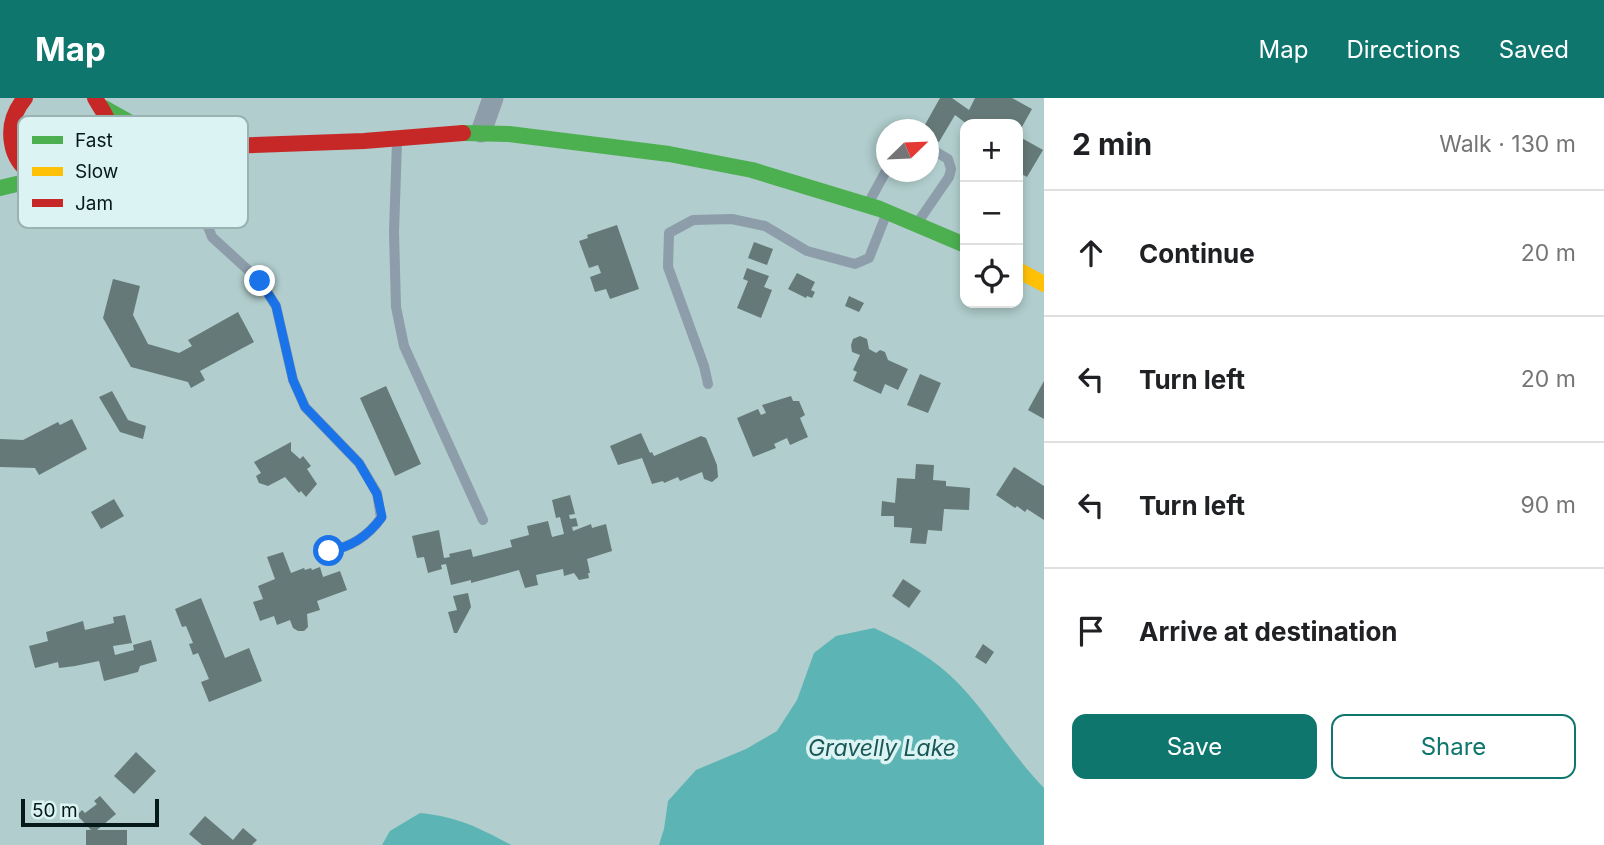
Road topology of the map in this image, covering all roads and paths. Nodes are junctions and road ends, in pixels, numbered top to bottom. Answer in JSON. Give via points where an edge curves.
{"nodes":[{"id":1,"x":9,"y":98,"type":"edge"},
{"id":2,"x":25,"y":98,"type":"edge"},
{"id":3,"x":493,"y":98,"type":"edge"},
{"id":4,"x":100,"y":103,"type":"edge"},
{"id":5,"x":13,"y":114,"type":"junction"},
{"id":6,"x":121,"y":116,"type":"edge"},
{"id":7,"x":481,"y":132,"type":"junction"},
{"id":8,"x":5,"y":138,"type":"edge"},
{"id":9,"x":397,"y":139,"type":"junction"},
{"id":10,"x":248,"y":146,"type":"edge"},
{"id":11,"x":939,"y":153,"type":"edge"},
{"id":12,"x":18,"y":160,"type":"edge"},
{"id":13,"x":881,"y":182,"type":"edge"},
{"id":14,"x":18,"y":184,"type":"edge"},
{"id":15,"x":0,"y":188,"type":"edge"},
{"id":16,"x":867,"y":205,"type":"junction"},
{"id":17,"x":887,"y":212,"type":"junction"},
{"id":18,"x":917,"y":225,"type":"junction"},
{"id":19,"x":208,"y":228,"type":"edge"},
{"id":20,"x":960,"y":243,"type":"edge"},
{"id":21,"x":1023,"y":273,"type":"edge"},
{"id":22,"x":1044,"y":284,"type":"edge"},
{"id":23,"x":708,"y":384,"type":"dead end"},
{"id":24,"x":483,"y":520,"type":"dead end"},
{"id":25,"x":329,"y":551,"type":"dead end"}],
"edges":[{"from":1,"to":5,"type":"main road"},
{"from":2,"to":5,"type":"main road"},
{"from":3,"to":7,"type":"street"},
{"from":4,"to":6,"type":"main road"},
{"from":5,"to":8,"type":"main road"},
{"from":7,"to":9,"type":"main road"},
{"from":7,"to":16,"type":"main road","via":[[710,161]]},
{"from":8,"to":12,"type":"main road"},
{"from":9,"to":10,"type":"main road"},
{"from":9,"to":24,"type":"lane","via":[[396,307],[404,346]]},
{"from":11,"to":18,"type":"lane","via":[[948,159],[951,169]]},
{"from":13,"to":16,"type":"lane"},
{"from":14,"to":15,"type":"main road"},
{"from":16,"to":17,"type":"main road"},
{"from":17,"to":18,"type":"main road"},
{"from":17,"to":23,"type":"lane","via":[[869,258],[855,264],[807,251],[765,226],[732,219],[693,220],[669,233],[668,267]]},
{"from":18,"to":20,"type":"main road"},
{"from":19,"to":25,"type":"lane","via":[[212,237],[260,281],[276,306],[293,380],[305,407],[359,463],[377,494],[382,517],[371,532],[346,548]]},
{"from":21,"to":22,"type":"main road"}]}
